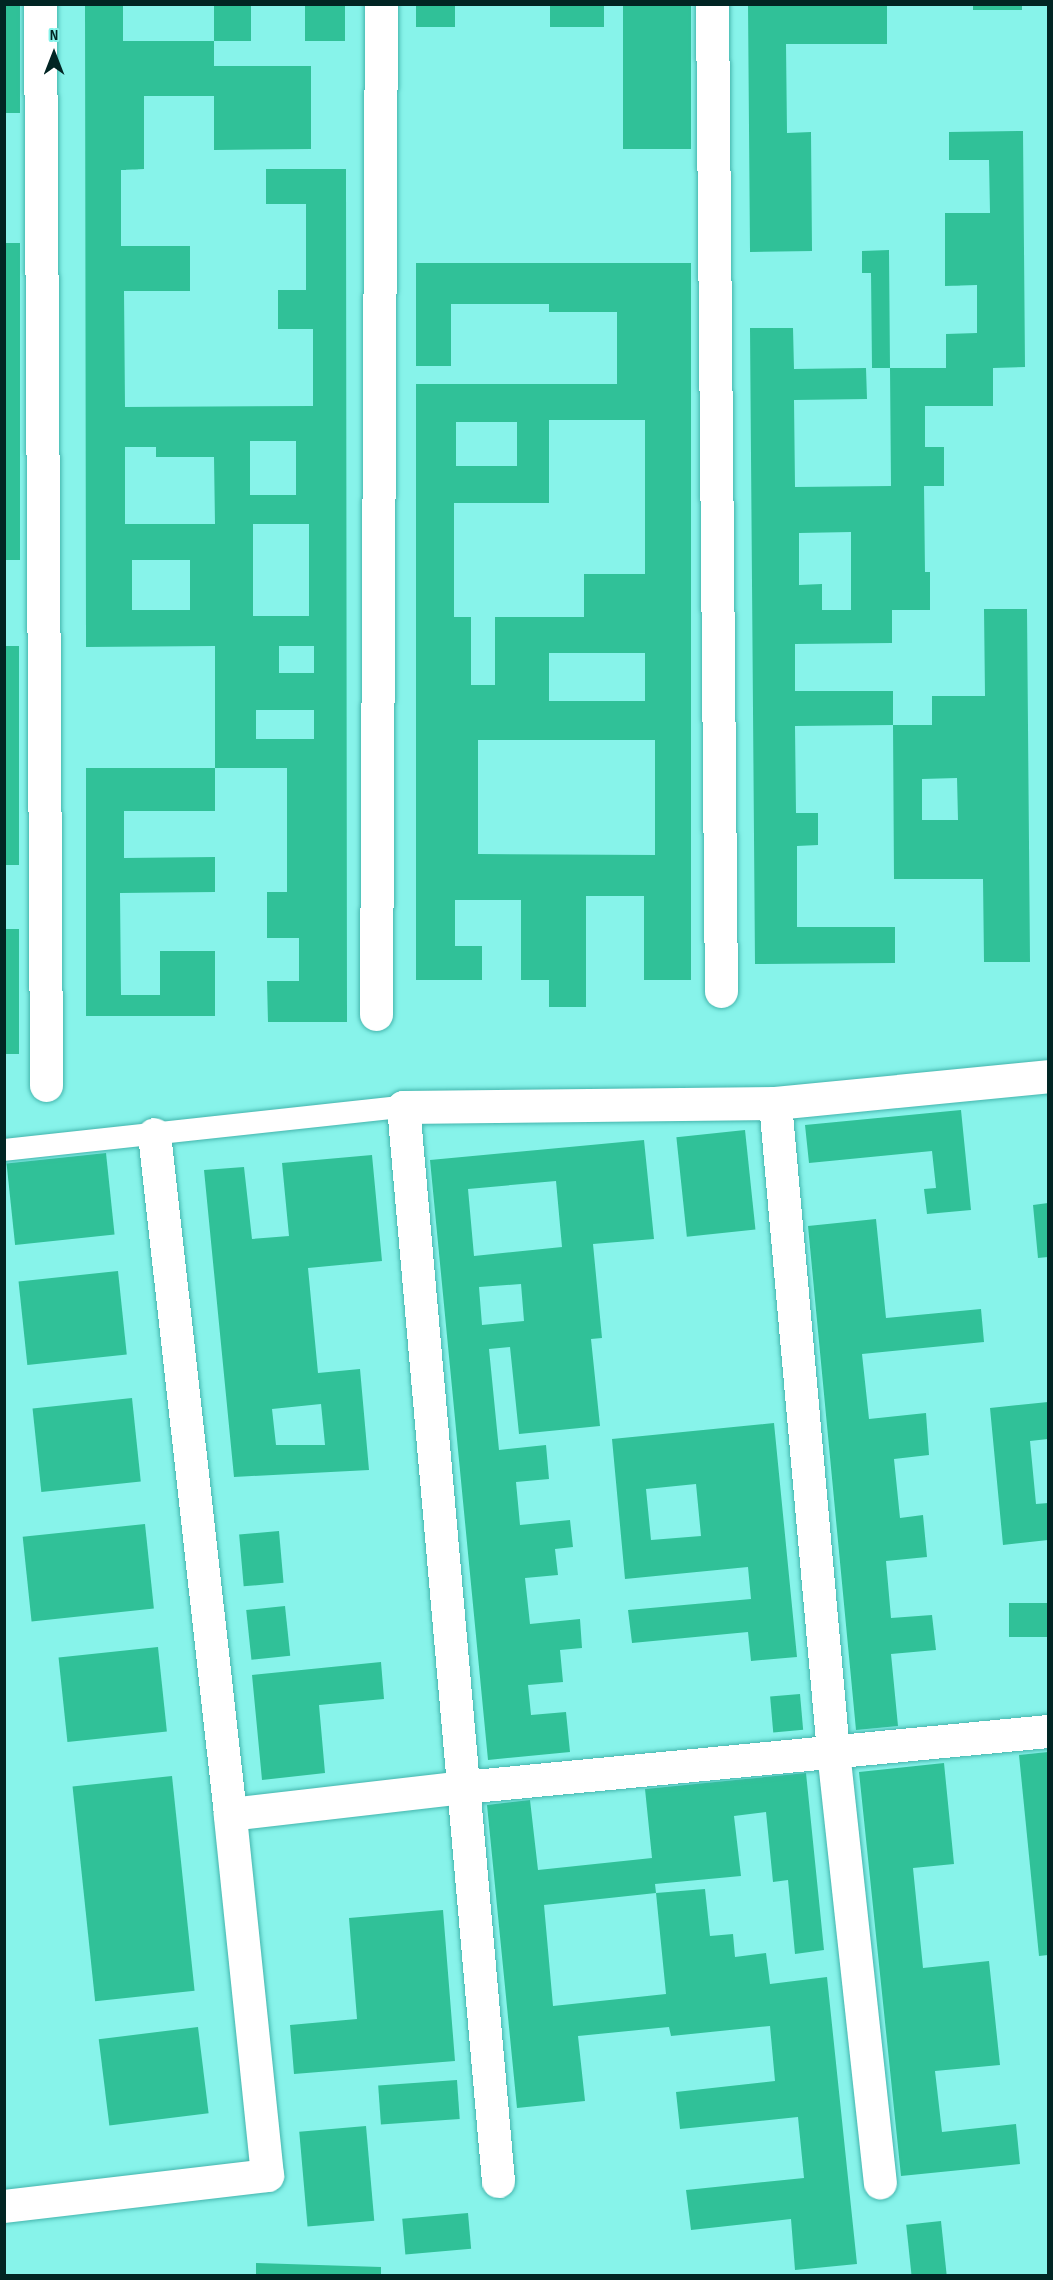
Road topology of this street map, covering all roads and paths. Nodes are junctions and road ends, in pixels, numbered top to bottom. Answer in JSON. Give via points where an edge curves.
{"nodes":[{"id":1,"x":40,"y":4,"type":"edge"},
{"id":2,"x":381,"y":4,"type":"edge"},
{"id":3,"x":712,"y":4,"type":"edge"},
{"id":4,"x":721,"y":991,"type":"dead end"},
{"id":5,"x":376,"y":1014,"type":"dead end"},
{"id":6,"x":1048,"y":1076,"type":"edge"},
{"id":7,"x":46,"y":1085,"type":"dead end"},
{"id":8,"x":776,"y":1103,"type":"junction"},
{"id":9,"x":403,"y":1107,"type":"junction"},
{"id":10,"x":154,"y":1134,"type":"junction"},
{"id":11,"x":4,"y":1150,"type":"edge"},
{"id":12,"x":1048,"y":1731,"type":"edge"},
{"id":13,"x":833,"y":1750,"type":"junction"},
{"id":14,"x":463,"y":1787,"type":"junction"},
{"id":15,"x":230,"y":1814,"type":"junction"},
{"id":16,"x":498,"y":2181,"type":"dead end"},
{"id":17,"x":880,"y":2182,"type":"dead end"},
{"id":18,"x":4,"y":2206,"type":"edge"}],
"edges":[{"from":1,"to":7,"type":"street"},
{"from":2,"to":5,"type":"street"},
{"from":3,"to":4,"type":"street"},
{"from":6,"to":8,"type":"street"},
{"from":8,"to":9,"type":"street"},
{"from":8,"to":13,"type":"street"},
{"from":9,"to":10,"type":"lane"},
{"from":9,"to":14,"type":"street"},
{"from":10,"to":11,"type":"lane"},
{"from":10,"to":15,"type":"street"},
{"from":12,"to":13,"type":"street"},
{"from":13,"to":14,"type":"street"},
{"from":13,"to":17,"type":"street"},
{"from":14,"to":15,"type":"street"},
{"from":14,"to":16,"type":"street"},
{"from":15,"to":18,"type":"street","via":[[267,2175]]}]}
